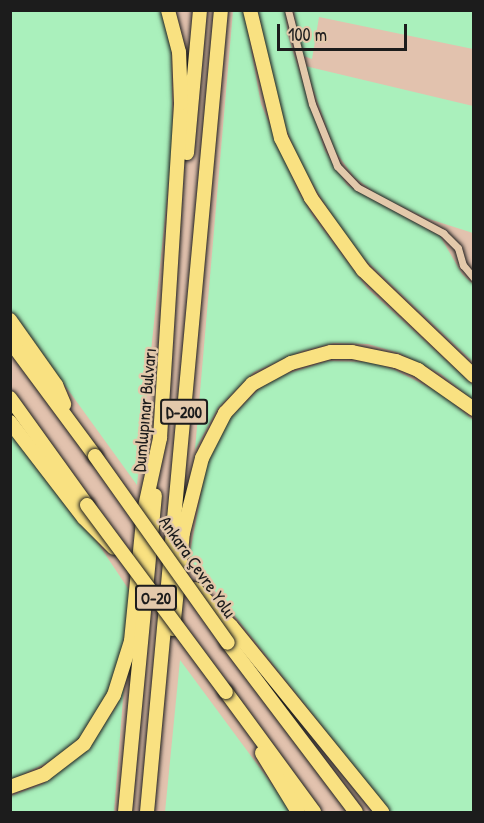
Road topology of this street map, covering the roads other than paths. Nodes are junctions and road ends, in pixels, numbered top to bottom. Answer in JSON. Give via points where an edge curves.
{"nodes":[{"id":1,"x":168,"y":10,"type":"edge"},
{"id":2,"x":200,"y":10,"type":"edge"},
{"id":3,"x":221,"y":10,"type":"edge"},
{"id":4,"x":250,"y":10,"type":"edge"},
{"id":5,"x":288,"y":10,"type":"edge"},
{"id":6,"x":474,"y":278,"type":"edge"},
{"id":7,"x":10,"y":320,"type":"edge"},
{"id":8,"x":10,"y":341,"type":"edge"},
{"id":9,"x":474,"y":376,"type":"edge"},
{"id":10,"x":10,"y":398,"type":"edge"},
{"id":11,"x":474,"y":409,"type":"edge"},
{"id":12,"x":10,"y":422,"type":"edge"},
{"id":13,"x":76,"y":431,"type":"junction"},
{"id":14,"x":160,"y":438,"type":"junction"},
{"id":15,"x":85,"y":512,"type":"junction"},
{"id":16,"x":187,"y":582,"type":"junction"},
{"id":17,"x":226,"y":692,"type":"junction"},
{"id":18,"x":10,"y":787,"type":"edge"},
{"id":19,"x":125,"y":813,"type":"edge"},
{"id":20,"x":148,"y":813,"type":"edge"},
{"id":21,"x":298,"y":813,"type":"edge"},
{"id":22,"x":314,"y":813,"type":"edge"},
{"id":23,"x":356,"y":813,"type":"edge"},
{"id":24,"x":382,"y":813,"type":"edge"}],
"edges":[{"from":1,"to":14,"type":"highway","via":[[179,52],[181,103]]},
{"from":2,"to":14,"type":"highway","name":"Dumlupınar Bulvarı","number":"D-200"},
{"from":3,"to":20,"type":"highway","number":"D-200"},
{"from":4,"to":9,"type":"highway","via":[[281,138],[311,198],[363,270]]},
{"from":5,"to":6,"type":"street","via":[[312,104],[337,166],[357,187],[442,233],[458,248],[463,265]]},
{"from":7,"to":13,"type":"highway","via":[[56,385]]},
{"from":8,"to":13,"type":"highway","name":"Ankara Çevre Yolu","number":"O-20"},
{"from":10,"to":15,"type":"highway","number":"O-20"},
{"from":11,"to":20,"type":"highway","via":[[418,370],[352,352],[311,356],[271,371],[238,397],[225,413],[202,458],[183,533]]},
{"from":12,"to":15,"type":"highway"},
{"from":13,"to":16,"type":"highway","name":"Ankara Çevre Yolu","number":"O-20","bridge":true},
{"from":14,"to":18,"type":"highway","via":[[144,511],[131,641],[114,695],[96,728],[68,758],[45,774]]},
{"from":14,"to":19,"type":"highway","name":"Dumlupınar Bulvarı","number":"D-200"},
{"from":15,"to":17,"type":"highway","number":"O-20","bridge":true,"via":[[133,567]]},
{"from":16,"to":23,"type":"highway","name":"Ankara Çevre Yolu","number":"O-20","bridge":true},
{"from":16,"to":24,"type":"highway","bridge":true,"via":[[231,626]]},
{"from":17,"to":21,"type":"highway"},
{"from":17,"to":22,"type":"highway","number":"O-20"}]}
